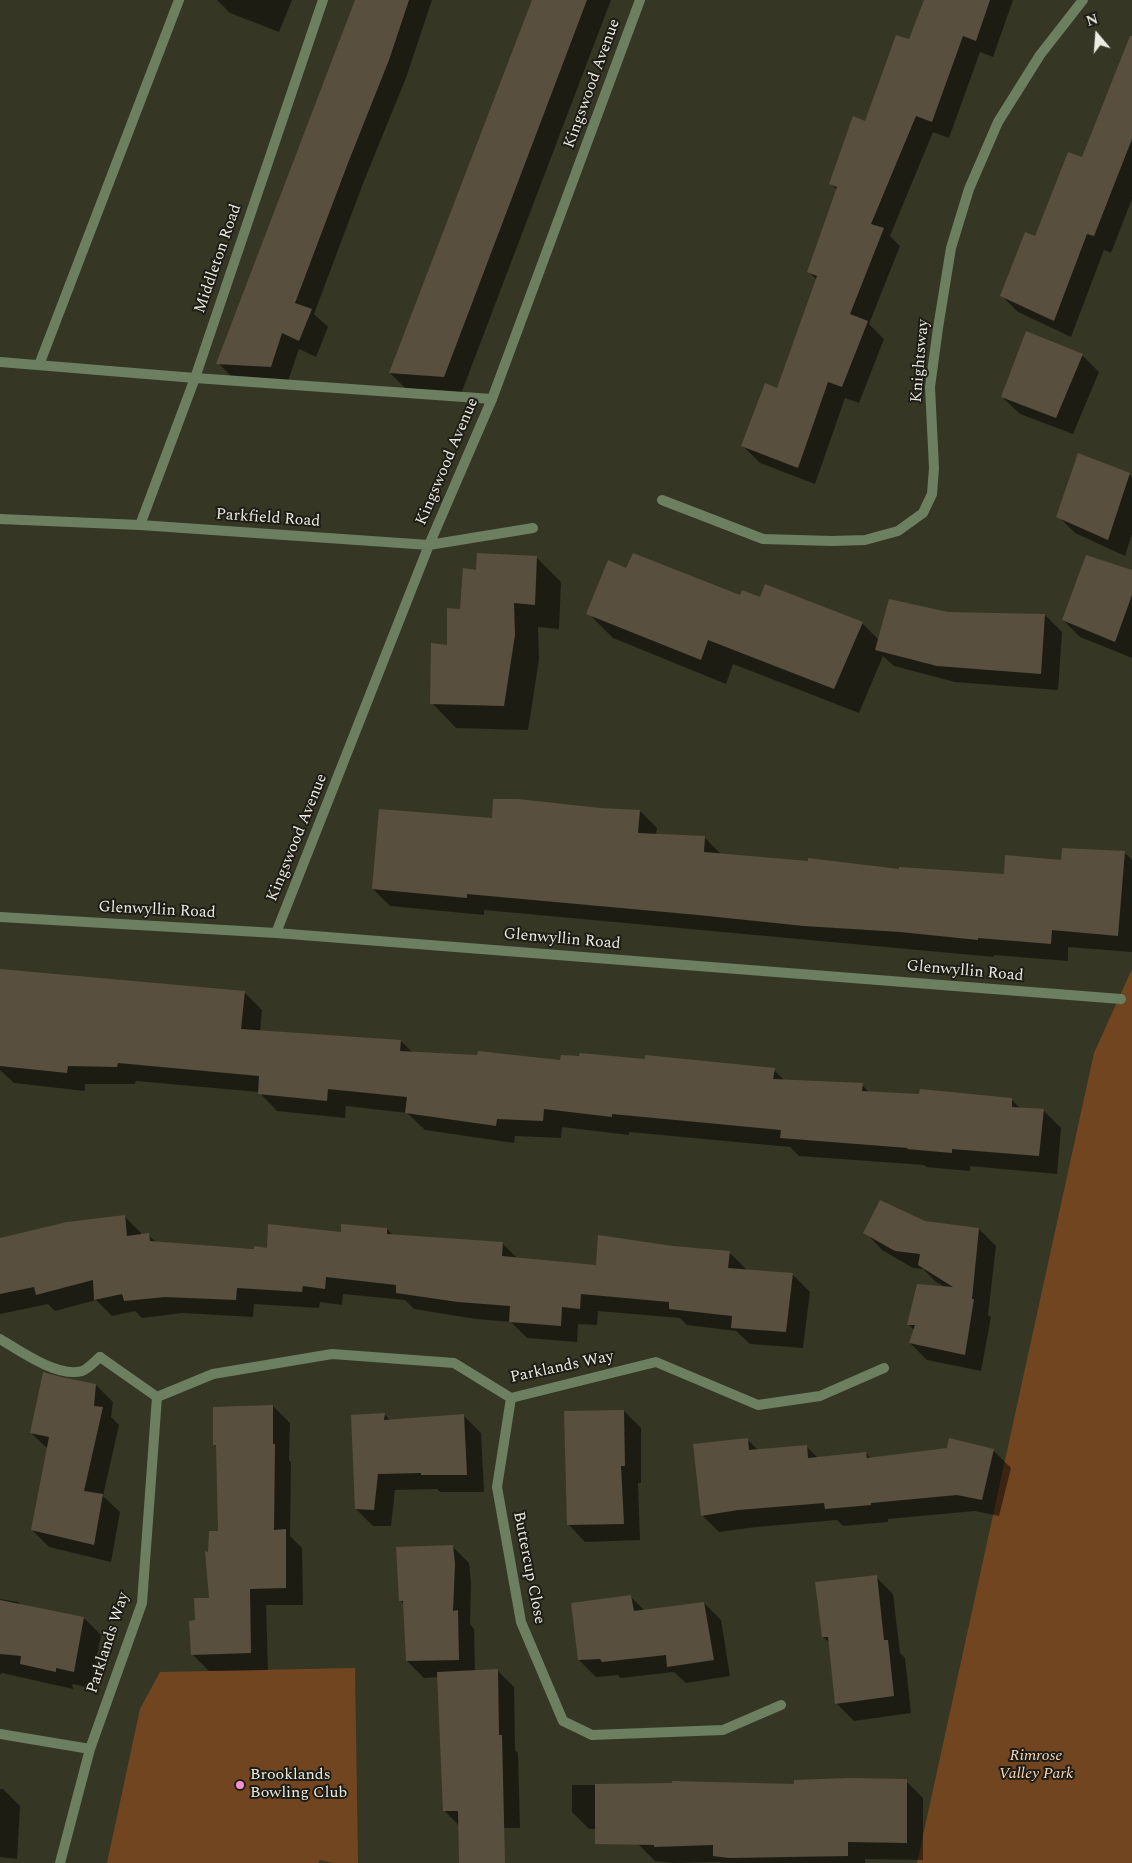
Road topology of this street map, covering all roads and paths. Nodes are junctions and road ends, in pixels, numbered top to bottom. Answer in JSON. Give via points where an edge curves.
{"nodes":[{"id":1,"x":179,"y":0,"type":"edge"},
{"id":2,"x":322,"y":0,"type":"edge"},
{"id":3,"x":640,"y":0,"type":"edge"},
{"id":4,"x":1083,"y":0,"type":"edge"},
{"id":5,"x":0,"y":362,"type":"edge"},
{"id":6,"x":39,"y":365,"type":"junction"},
{"id":7,"x":195,"y":378,"type":"junction"},
{"id":8,"x":492,"y":399,"type":"junction"},
{"id":9,"x":662,"y":500,"type":"dead end"},
{"id":10,"x":0,"y":519,"type":"edge"},
{"id":11,"x":140,"y":525,"type":"junction"},
{"id":12,"x":534,"y":528,"type":"dead end"},
{"id":13,"x":429,"y":545,"type":"junction"},
{"id":14,"x":0,"y":917,"type":"edge"},
{"id":15,"x":276,"y":933,"type":"junction"},
{"id":16,"x":1121,"y":1000,"type":"dead end"},
{"id":17,"x":0,"y":1339,"type":"edge"},
{"id":18,"x":884,"y":1368,"type":"dead end"},
{"id":19,"x":157,"y":1397,"type":"junction"},
{"id":20,"x":511,"y":1398,"type":"junction"},
{"id":21,"x":781,"y":1705,"type":"dead end"},
{"id":22,"x":0,"y":1734,"type":"edge"},
{"id":23,"x":90,"y":1749,"type":"junction"},
{"id":24,"x":60,"y":1863,"type":"edge"}],
"edges":[{"from":1,"to":6,"type":"street"},
{"from":2,"to":7,"type":"street","name":"Middleton Road"},
{"from":3,"to":8,"type":"street","name":"Kingswood Avenue"},
{"from":4,"to":9,"type":"street","name":"Knightsway","via":[[1040,55],[998,122],[969,189],[951,248],[938,328],[930,387],[934,468],[932,494],[924,513],[898,531],[865,540],[763,539]]},
{"from":5,"to":6,"type":"street"},
{"from":6,"to":7,"type":"street"},
{"from":7,"to":8,"type":"street"},
{"from":7,"to":11,"type":"street","name":"Middleton Road"},
{"from":8,"to":13,"type":"street","name":"Kingswood Avenue"},
{"from":10,"to":11,"type":"street","name":"Parkfield Road"},
{"from":11,"to":13,"type":"street","name":"Parkfield Road"},
{"from":12,"to":13,"type":"street","name":"Parkfield Road"},
{"from":13,"to":15,"type":"street","name":"Kingswood Avenue"},
{"from":14,"to":15,"type":"street","name":"Glenwyllin Road"},
{"from":15,"to":16,"type":"street","name":"Glenwyllin Road"},
{"from":17,"to":19,"type":"street","via":[[42,1364],[61,1371],[82,1370],[100,1357]]},
{"from":18,"to":20,"type":"street","name":"Parklands Way","via":[[820,1396],[758,1405],[656,1362]]},
{"from":19,"to":20,"type":"street","name":"Parklands Way","via":[[213,1374],[332,1354],[454,1364]]},
{"from":19,"to":23,"type":"street","name":"Parklands Way","via":[[142,1603]]},
{"from":20,"to":21,"type":"street","name":"Buttercup Close","via":[[498,1487],[520,1622],[563,1721],[592,1735],[724,1730]]},
{"from":22,"to":23,"type":"street"},
{"from":23,"to":24,"type":"street","name":"Parklands Way"}]}
